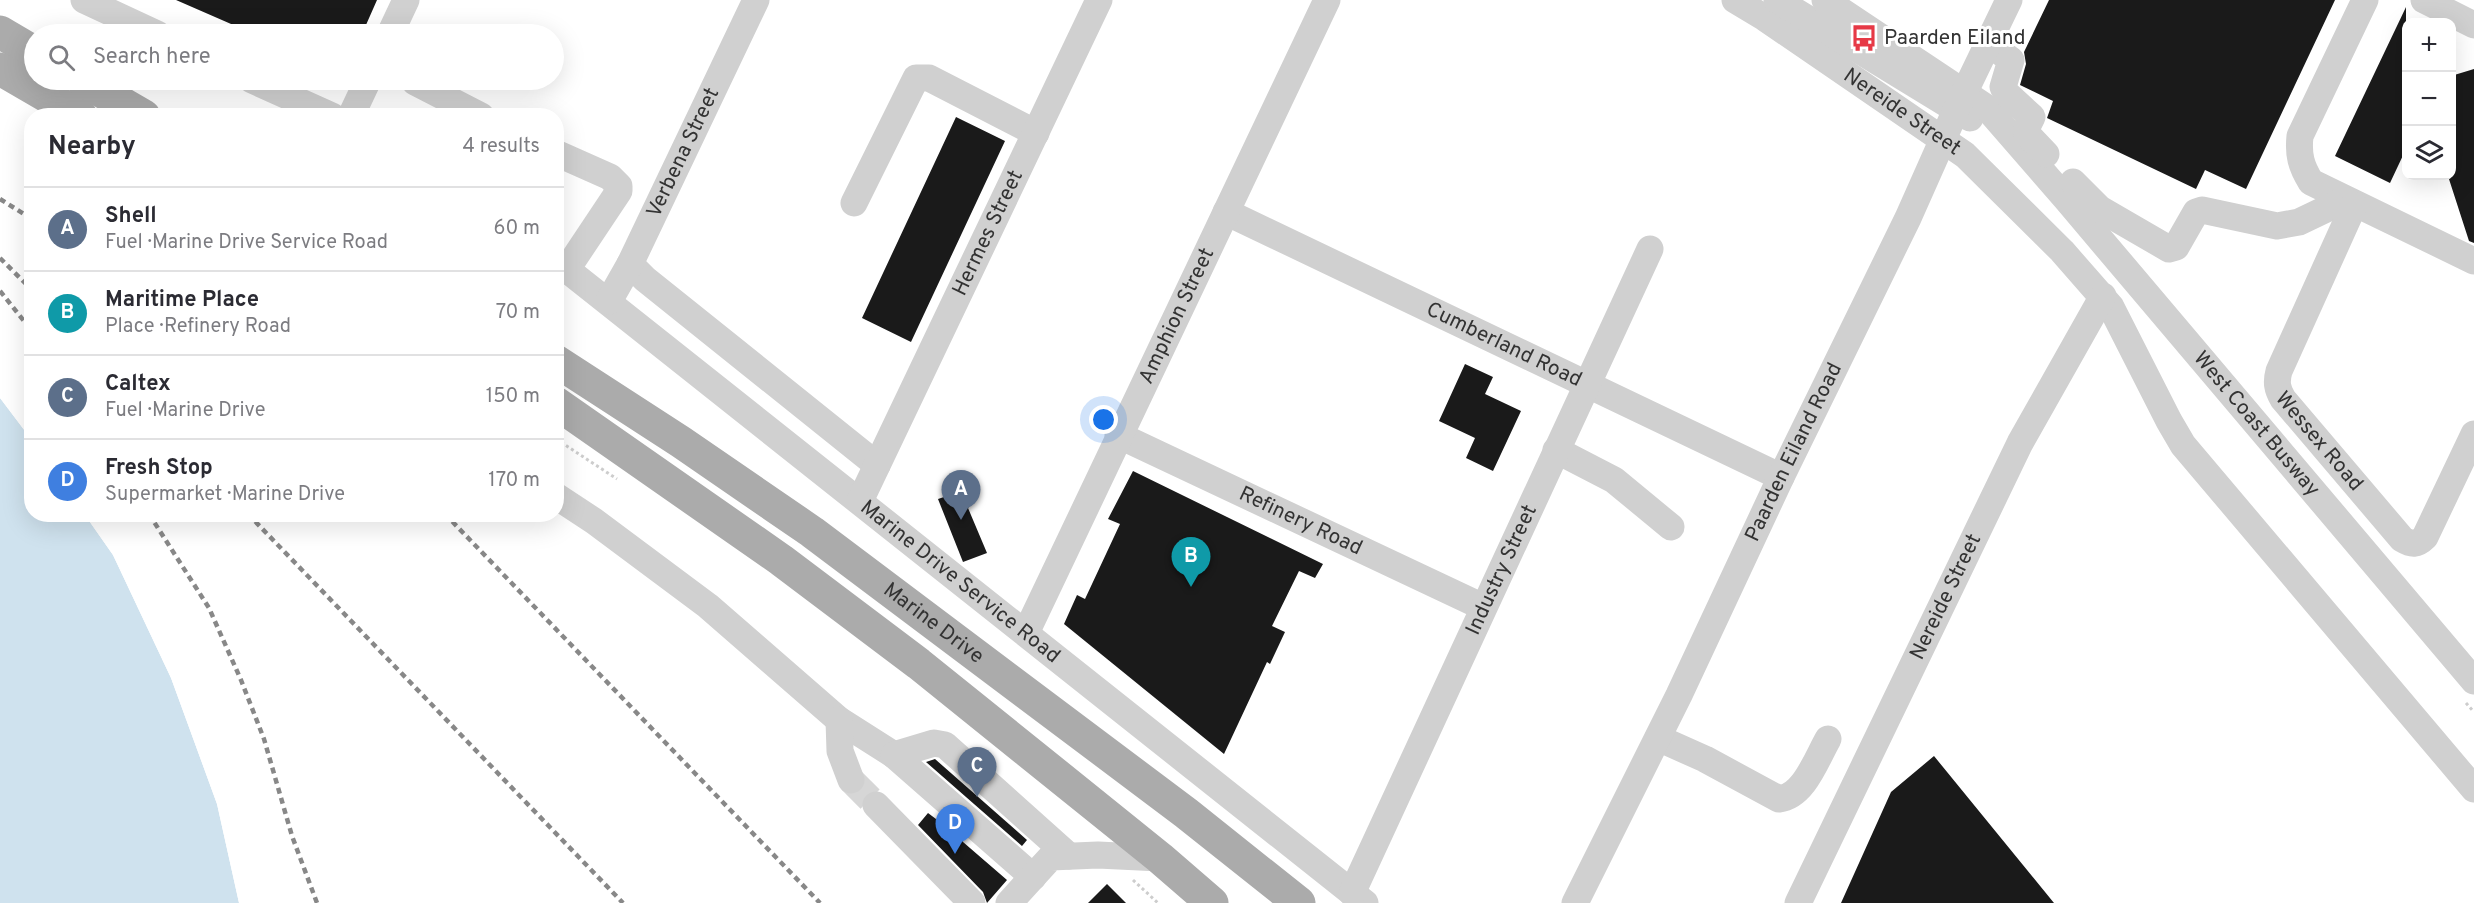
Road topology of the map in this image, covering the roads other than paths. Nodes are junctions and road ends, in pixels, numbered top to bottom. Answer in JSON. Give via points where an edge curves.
{"nodes":[{"id":1,"x":84,"y":0,"type":"edge"},
{"id":2,"x":406,"y":0,"type":"edge"},
{"id":3,"x":756,"y":0,"type":"edge"},
{"id":4,"x":1099,"y":0,"type":"edge"},
{"id":5,"x":1327,"y":0,"type":"edge"},
{"id":6,"x":1735,"y":0,"type":"edge"},
{"id":7,"x":1777,"y":0,"type":"edge"},
{"id":8,"x":1824,"y":0,"type":"edge"},
{"id":9,"x":2009,"y":0,"type":"edge"},
{"id":10,"x":2365,"y":0,"type":"edge"},
{"id":11,"x":2424,"y":0,"type":"edge"},
{"id":12,"x":136,"y":24,"type":"edge"},
{"id":13,"x":395,"y":24,"type":"edge"},
{"id":14,"x":2474,"y":25,"type":"edge"},
{"id":15,"x":0,"y":32,"type":"edge"},
{"id":16,"x":1988,"y":44,"type":"junction"},
{"id":17,"x":24,"y":46,"type":"edge"},
{"id":18,"x":0,"y":69,"type":"edge"},
{"id":19,"x":24,"y":83,"type":"edge"},
{"id":20,"x":36,"y":90,"type":"edge"},
{"id":21,"x":99,"y":90,"type":"edge"},
{"id":22,"x":274,"y":90,"type":"edge"},
{"id":23,"x":363,"y":90,"type":"edge"},
{"id":24,"x":431,"y":90,"type":"edge"},
{"id":25,"x":1960,"y":101,"type":"junction"},
{"id":26,"x":67,"y":108,"type":"edge"},
{"id":27,"x":130,"y":108,"type":"edge"},
{"id":28,"x":314,"y":108,"type":"edge"},
{"id":29,"x":355,"y":108,"type":"edge"},
{"id":30,"x":465,"y":108,"type":"edge"},
{"id":31,"x":1036,"y":134,"type":"junction"},
{"id":32,"x":1943,"y":139,"type":"junction"},
{"id":33,"x":564,"y":157,"type":"edge"},
{"id":34,"x":2350,"y":202,"type":"junction"},
{"id":35,"x":854,"y":203,"type":"dead end"},
{"id":36,"x":1226,"y":212,"type":"junction"},
{"id":37,"x":1650,"y":249,"type":"dead end"},
{"id":38,"x":2474,"y":261,"type":"edge"},
{"id":39,"x":564,"y":262,"type":"edge"},
{"id":40,"x":630,"y":264,"type":"junction"},
{"id":41,"x":564,"y":267,"type":"edge"},
{"id":42,"x":2103,"y":296,"type":"junction"},
{"id":43,"x":609,"y":302,"type":"junction"},
{"id":44,"x":564,"y":366,"type":"edge"},
{"id":45,"x":1586,"y":384,"type":"junction"},
{"id":46,"x":564,"y":409,"type":"edge"},
{"id":47,"x":2474,"y":434,"type":"edge"},
{"id":48,"x":1118,"y":435,"type":"junction"},
{"id":49,"x":1556,"y":450,"type":"junction"},
{"id":50,"x":877,"y":465,"type":"junction"},
{"id":51,"x":1781,"y":477,"type":"junction"},
{"id":52,"x":564,"y":501,"type":"edge"},
{"id":53,"x":860,"y":501,"type":"junction"},
{"id":54,"x":1671,"y":527,"type":"dead end"},
{"id":55,"x":1483,"y":607,"type":"junction"},
{"id":56,"x":1026,"y":633,"type":"junction"},
{"id":57,"x":2474,"y":681,"type":"edge"},
{"id":58,"x":839,"y":720,"type":"junction"},
{"id":59,"x":1658,"y":738,"type":"junction"},
{"id":60,"x":1828,"y":740,"type":"dead end"},
{"id":61,"x":894,"y":756,"type":"junction"},
{"id":62,"x":851,"y":780,"type":"tunnel mouth"},
{"id":63,"x":2474,"y":789,"type":"edge"},
{"id":64,"x":876,"y":805,"type":"tunnel mouth"},
{"id":65,"x":1069,"y":856,"type":"junction"},
{"id":66,"x":1160,"y":858,"type":"junction"},
{"id":67,"x":1033,"y":877,"type":"junction"},
{"id":68,"x":1359,"y":898,"type":"edge"},
{"id":69,"x":972,"y":903,"type":"edge"},
{"id":70,"x":1010,"y":903,"type":"edge"},
{"id":71,"x":1212,"y":903,"type":"edge"},
{"id":72,"x":1299,"y":903,"type":"edge"},
{"id":73,"x":1575,"y":903,"type":"edge"},
{"id":74,"x":1798,"y":903,"type":"edge"}],
"edges":[{"from":1,"to":12,"type":"street"},
{"from":2,"to":13,"type":"street"},
{"from":3,"to":40,"type":"street","name":"Verbena Street"},
{"from":4,"to":31,"type":"street","name":"Hermes Street"},
{"from":5,"to":36,"type":"street","name":"Amphion Street"},
{"from":6,"to":32,"type":"street","name":"Nereide Street"},
{"from":7,"to":25,"type":"street","name":"West Coast Busway"},
{"from":8,"to":25,"type":"street","name":"West Coast Busway"},
{"from":9,"to":16,"type":"street","name":"Paarden Eiland Road"},
{"from":10,"to":34,"type":"street","via":[[2307,120],[2298,152],[2311,182]]},
{"from":11,"to":14,"type":"street"},
{"from":15,"to":17,"type":"main road"},
{"from":16,"to":25,"type":"street","name":"Paarden Eiland Road"},
{"from":16,"to":34,"type":"street","via":[[2011,60],[2003,87],[2032,117],[2027,134],[2100,209],[2169,249],[2176,247],[2196,212],[2202,210],[2277,226],[2299,222]]},
{"from":18,"to":19,"type":"main road"},
{"from":20,"to":26,"type":"main road"},
{"from":21,"to":27,"type":"main road"},
{"from":22,"to":28,"type":"street"},
{"from":23,"to":29,"type":"street"},
{"from":24,"to":30,"type":"street"},
{"from":25,"to":32,"type":"street","name":"Paarden Eiland Road"},
{"from":25,"to":57,"type":"street","name":"West Coast Busway","via":[[1987,108]]},
{"from":31,"to":35,"type":"street","via":[[929,78],[916,78]]},
{"from":31,"to":50,"type":"street","name":"Hermes Street"},
{"from":32,"to":42,"type":"street","name":"Nereide Street","via":[[2000,187]]},
{"from":32,"to":51,"type":"street","name":"Paarden Eiland Road"},
{"from":33,"to":39,"type":"street","via":[[610,177],[619,186]]},
{"from":34,"to":38,"type":"street"},
{"from":34,"to":47,"type":"street","name":"Wessex Road","via":[[2279,370],[2278,391],[2410,544],[2425,537]]},
{"from":36,"to":45,"type":"street","name":"Cumberland Road"},
{"from":36,"to":48,"type":"street","name":"Amphion Street"},
{"from":37,"to":45,"type":"street","name":"Industry Street"},
{"from":40,"to":43,"type":"street","name":"Verbena Street"},
{"from":40,"to":50,"type":"street"},
{"from":41,"to":43,"type":"street","name":"Marine Drive Service Road"},
{"from":42,"to":63,"type":"street","name":"Nereide Street","via":[[2183,445]]},
{"from":42,"to":74,"type":"street","name":"Nereide Street","via":[[2020,443]]},
{"from":43,"to":53,"type":"street","name":"Marine Drive Service Road"},
{"from":44,"to":72,"type":"main road","name":"Marine Drive","via":[[812,532],[1186,813]]},
{"from":45,"to":49,"type":"street","name":"Industry Street"},
{"from":45,"to":51,"type":"street","name":"Cumberland Road"},
{"from":46,"to":66,"type":"main road","name":"Marine Drive","via":[[791,567],[919,664]]},
{"from":48,"to":55,"type":"street","name":"Refinery Road"},
{"from":48,"to":56,"type":"street","name":"Amphion Street"},
{"from":49,"to":54,"type":"street","via":[[1614,480]]},
{"from":49,"to":55,"type":"street","name":"Industry Street"},
{"from":50,"to":53,"type":"street","name":"Hermes Street"},
{"from":51,"to":59,"type":"street","name":"Paarden Eiland Road"},
{"from":52,"to":58,"type":"street","via":[[708,606]]},
{"from":53,"to":56,"type":"street","name":"Marine Drive Service Road"},
{"from":55,"to":68,"type":"street","name":"Industry Street"},
{"from":56,"to":68,"type":"street","name":"Marine Drive Service Road"},
{"from":58,"to":61,"type":"street"},
{"from":58,"to":62,"type":"street","via":[[840,751]]},
{"from":59,"to":60,"type":"street","via":[[1779,799],[1797,792]]},
{"from":59,"to":73,"type":"street","name":"Paarden Eiland Road"},
{"from":61,"to":65,"type":"street","via":[[934,743],[945,745]]},
{"from":61,"to":67,"type":"street"},
{"from":64,"to":69,"type":"street"},
{"from":65,"to":66,"type":"street"},
{"from":65,"to":67,"type":"street","via":[[1051,857]]},
{"from":66,"to":71,"type":"main road","name":"Marine Drive"},
{"from":67,"to":70,"type":"street"}]}
